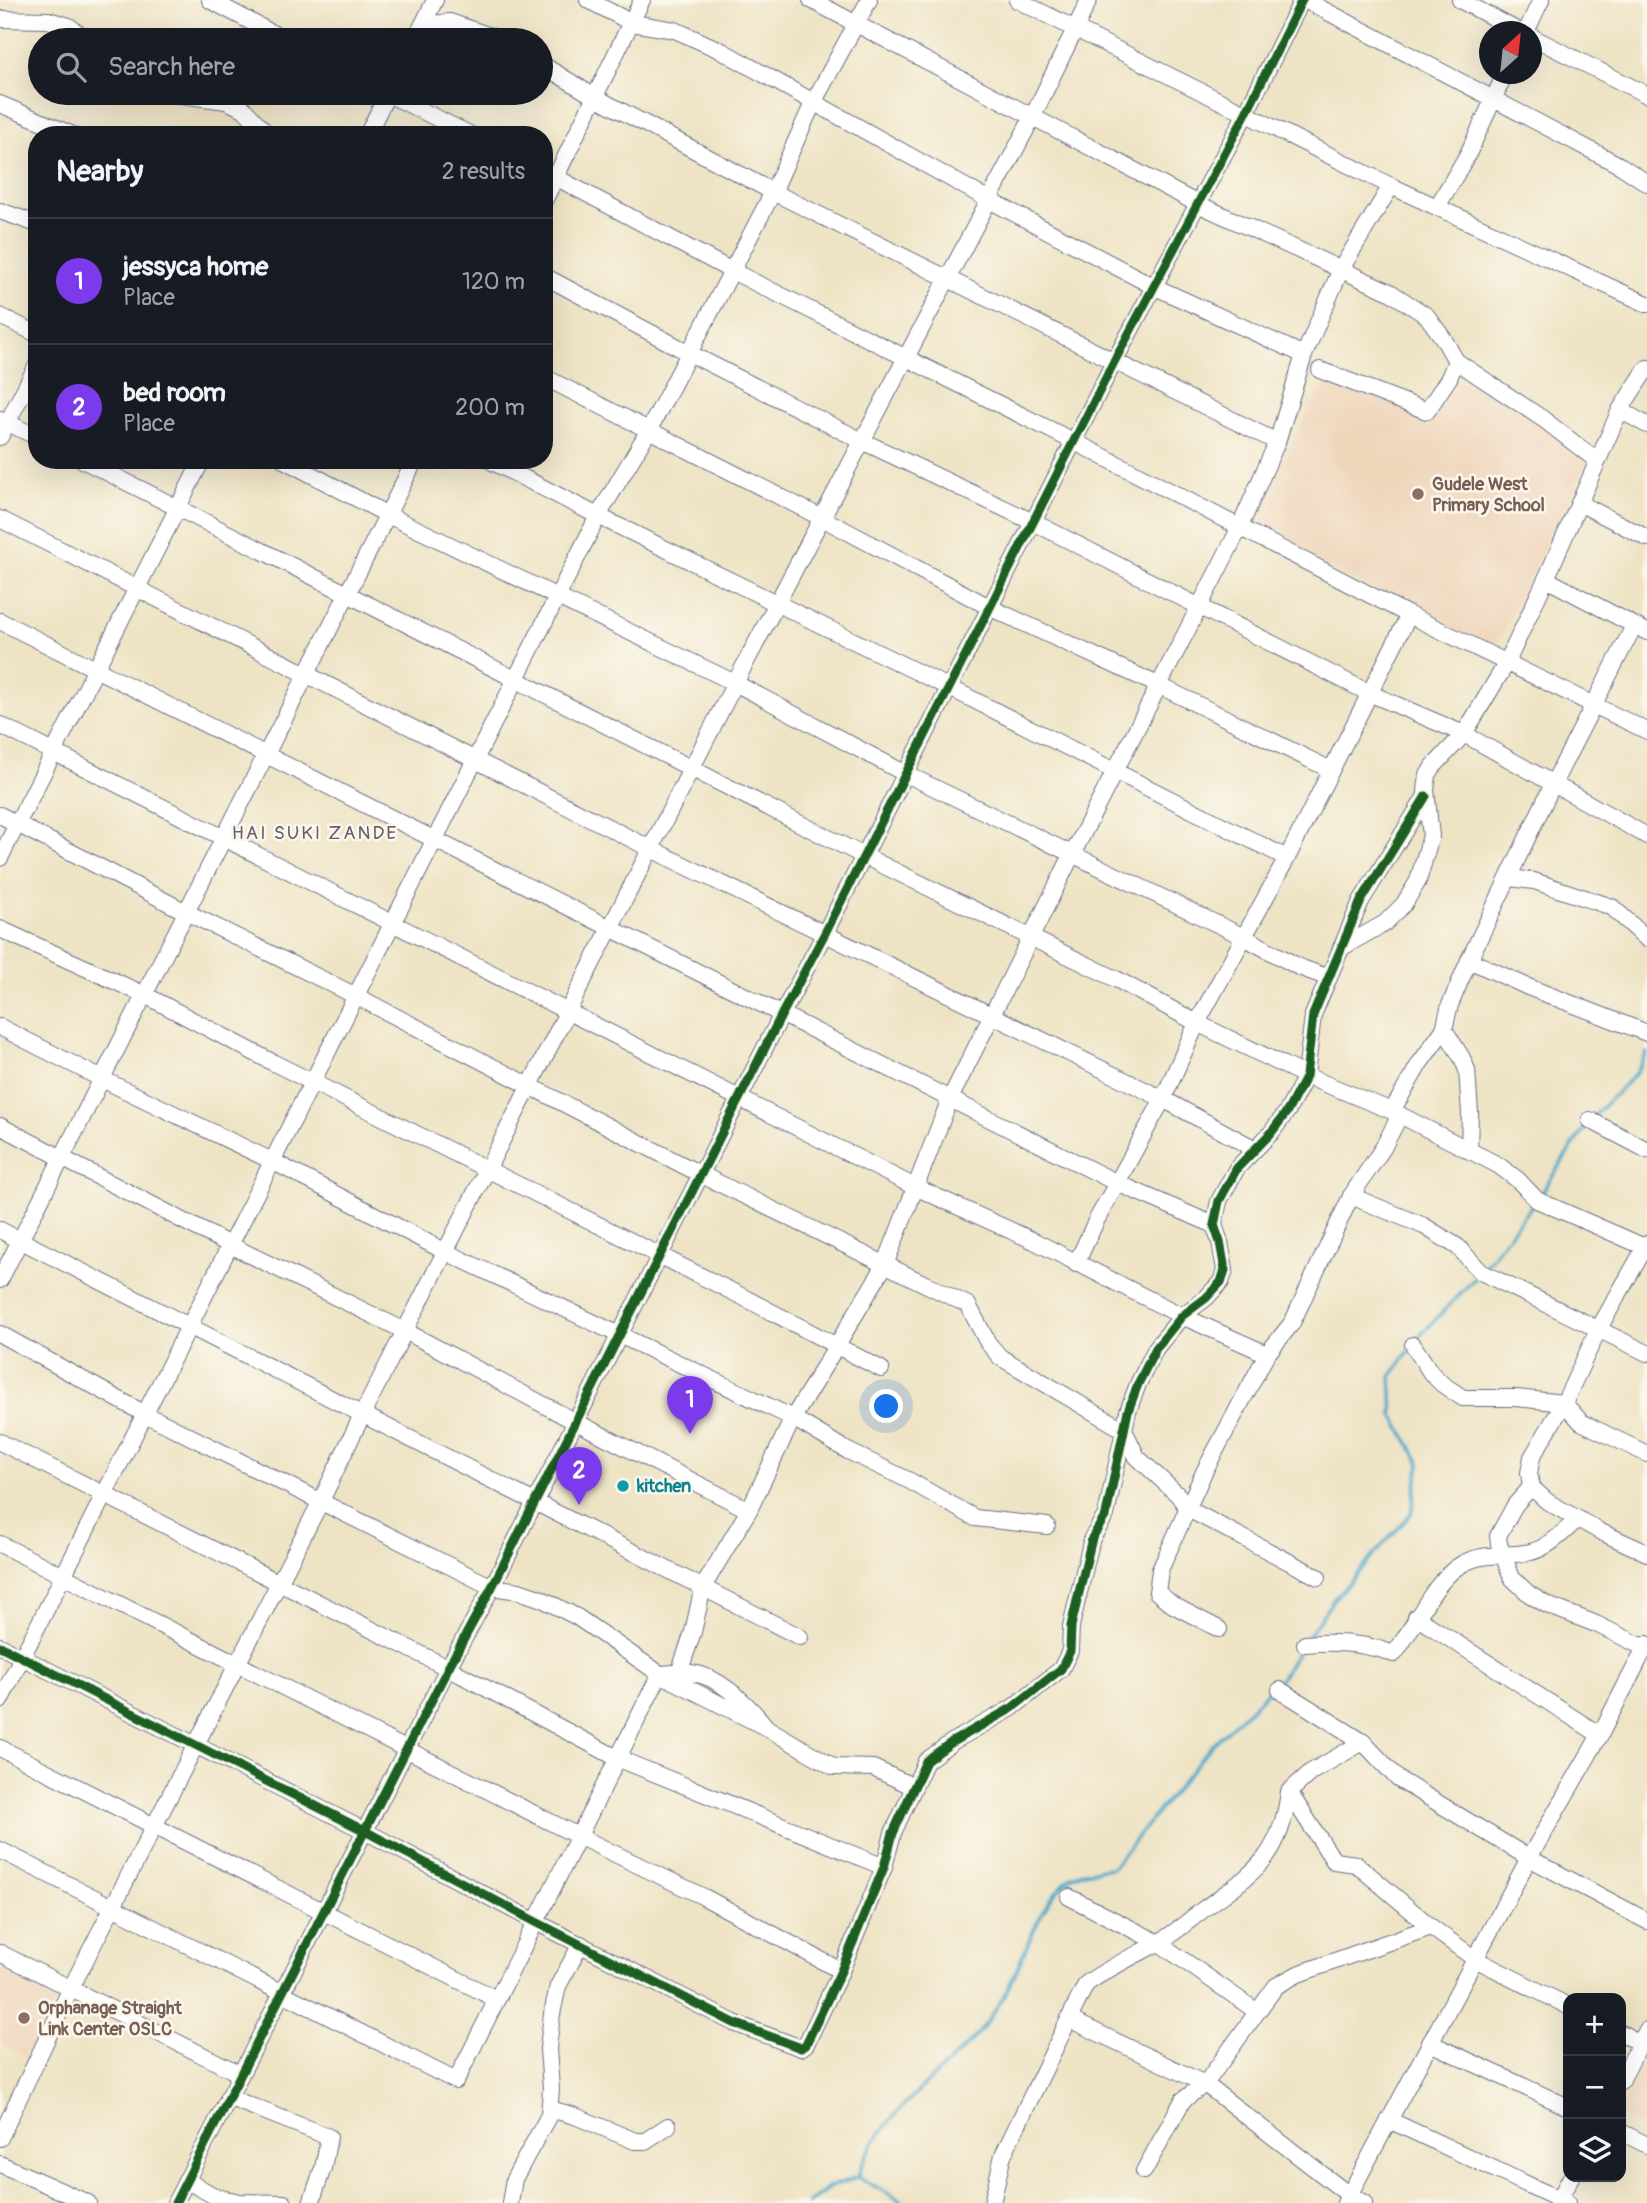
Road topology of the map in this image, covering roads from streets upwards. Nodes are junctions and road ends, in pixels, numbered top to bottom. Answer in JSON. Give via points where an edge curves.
{"nodes":[{"id":1,"x":210,"y":0,"type":"edge"},
{"id":2,"x":435,"y":0,"type":"edge"},
{"id":3,"x":588,"y":0,"type":"edge"},
{"id":4,"x":642,"y":0,"type":"edge"},
{"id":5,"x":811,"y":0,"type":"edge"},
{"id":6,"x":869,"y":0,"type":"edge"},
{"id":7,"x":1017,"y":0,"type":"edge"},
{"id":8,"x":1089,"y":0,"type":"edge"},
{"id":9,"x":1303,"y":0,"type":"edge"},
{"id":10,"x":1460,"y":0,"type":"edge"},
{"id":11,"x":1541,"y":0,"type":"edge"},
{"id":12,"x":0,"y":19,"type":"edge"},
{"id":13,"x":1499,"y":21,"type":"edge"},
{"id":14,"x":1531,"y":21,"type":"edge"},
{"id":15,"x":632,"y":23,"type":"junction"},
{"id":16,"x":855,"y":24,"type":"junction"},
{"id":17,"x":72,"y":28,"type":"edge"},
{"id":18,"x":262,"y":28,"type":"edge"},
{"id":19,"x":421,"y":28,"type":"edge"},
{"id":20,"x":428,"y":28,"type":"edge"},
{"id":21,"x":467,"y":28,"type":"edge"},
{"id":22,"x":1075,"y":28,"type":"junction"},
{"id":23,"x":1542,"y":42,"type":"edge"},
{"id":24,"x":553,"y":71,"type":"edge"},
{"id":25,"x":1500,"y":84,"type":"edge"},
{"id":26,"x":1647,"y":95,"type":"edge"},
{"id":27,"x":596,"y":97,"type":"junction"},
{"id":28,"x":1492,"y":99,"type":"junction"},
{"id":29,"x":813,"y":103,"type":"junction"},
{"id":30,"x":0,"y":104,"type":"edge"},
{"id":31,"x":236,"y":105,"type":"edge"},
{"id":32,"x":381,"y":105,"type":"edge"},
{"id":33,"x":411,"y":105,"type":"edge"},
{"id":34,"x":1247,"y":113,"type":"junction"},
{"id":35,"x":1032,"y":118,"type":"junction"},
{"id":36,"x":52,"y":126,"type":"edge"},
{"id":37,"x":260,"y":126,"type":"edge"},
{"id":38,"x":371,"y":126,"type":"edge"},
{"id":39,"x":453,"y":126,"type":"edge"},
{"id":40,"x":553,"y":169,"type":"edge"},
{"id":41,"x":553,"y":176,"type":"edge"},
{"id":42,"x":1647,"y":183,"type":"edge"},
{"id":43,"x":1391,"y":186,"type":"junction"},
{"id":44,"x":773,"y":192,"type":"junction"},
{"id":45,"x":989,"y":200,"type":"junction"},
{"id":46,"x":1198,"y":204,"type":"junction"},
{"id":47,"x":1437,"y":207,"type":"junction"},
{"id":48,"x":0,"y":211,"type":"edge"},
{"id":49,"x":28,"y":221,"type":"edge"},
{"id":50,"x":1341,"y":269,"type":"junction"},
{"id":51,"x":732,"y":271,"type":"junction"},
{"id":52,"x":947,"y":279,"type":"junction"},
{"id":53,"x":553,"y":281,"type":"edge"},
{"id":54,"x":1155,"y":287,"type":"junction"},
{"id":55,"x":1647,"y":304,"type":"edge"},
{"id":56,"x":0,"y":316,"type":"edge"},
{"id":57,"x":28,"y":330,"type":"edge"},
{"id":58,"x":689,"y":354,"type":"junction"},
{"id":59,"x":1304,"y":355,"type":"junction"},
{"id":60,"x":905,"y":358,"type":"junction"},
{"id":61,"x":1115,"y":360,"type":"junction"},
{"id":62,"x":1456,"y":361,"type":"junction"},
{"id":63,"x":1647,"y":368,"type":"edge"},
{"id":64,"x":1320,"y":370,"type":"dead end"},
{"id":65,"x":28,"y":381,"type":"edge"},
{"id":66,"x":553,"y":382,"type":"edge"},
{"id":67,"x":1620,"y":410,"type":"junction"},
{"id":68,"x":1647,"y":425,"type":"edge"},
{"id":69,"x":2,"y":426,"type":"edge"},
{"id":70,"x":649,"y":430,"type":"junction"},
{"id":71,"x":28,"y":434,"type":"edge"},
{"id":72,"x":862,"y":441,"type":"junction"},
{"id":73,"x":1075,"y":442,"type":"junction"},
{"id":74,"x":1277,"y":442,"type":"junction"},
{"id":75,"x":1596,"y":460,"type":"junction"},
{"id":76,"x":101,"y":469,"type":"edge"},
{"id":77,"x":198,"y":469,"type":"edge"},
{"id":78,"x":301,"y":469,"type":"edge"},
{"id":79,"x":411,"y":469,"type":"edge"},
{"id":80,"x":507,"y":469,"type":"edge"},
{"id":81,"x":1579,"y":503,"type":"junction"},
{"id":82,"x":178,"y":508,"type":"junction"},
{"id":83,"x":388,"y":515,"type":"junction"},
{"id":84,"x":598,"y":516,"type":"junction"},
{"id":85,"x":822,"y":518,"type":"junction"},
{"id":86,"x":0,"y":519,"type":"edge"},
{"id":87,"x":1033,"y":522,"type":"junction"},
{"id":88,"x":1239,"y":529,"type":"junction"},
{"id":89,"x":1647,"y":537,"type":"edge"},
{"id":90,"x":1546,"y":579,"type":"junction"},
{"id":91,"x":137,"y":589,"type":"junction"},
{"id":92,"x":347,"y":596,"type":"junction"},
{"id":93,"x":557,"y":597,"type":"junction"},
{"id":94,"x":777,"y":602,"type":"junction"},
{"id":95,"x":1200,"y":606,"type":"junction"},
{"id":96,"x":991,"y":608,"type":"junction"},
{"id":97,"x":1409,"y":615,"type":"junction"},
{"id":98,"x":0,"y":621,"type":"edge"},
{"id":99,"x":1640,"y":629,"type":"edge"},
{"id":100,"x":1506,"y":664,"type":"junction"},
{"id":101,"x":96,"y":669,"type":"junction"},
{"id":102,"x":307,"y":674,"type":"junction"},
{"id":103,"x":515,"y":681,"type":"junction"},
{"id":104,"x":735,"y":683,"type":"junction"},
{"id":105,"x":1160,"y":686,"type":"junction"},
{"id":106,"x":950,"y":688,"type":"junction"},
{"id":107,"x":1369,"y":693,"type":"junction"},
{"id":108,"x":1593,"y":705,"type":"junction"},
{"id":109,"x":0,"y":725,"type":"edge"},
{"id":110,"x":1647,"y":731,"type":"edge"},
{"id":111,"x":1464,"y":734,"type":"junction"},
{"id":112,"x":54,"y":753,"type":"junction"},
{"id":113,"x":266,"y":755,"type":"junction"},
{"id":114,"x":475,"y":758,"type":"junction"},
{"id":115,"x":692,"y":768,"type":"junction"},
{"id":116,"x":1331,"y":770,"type":"junction"},
{"id":117,"x":1115,"y":773,"type":"junction"},
{"id":118,"x":906,"y":774,"type":"junction"},
{"id":119,"x":1553,"y":784,"type":"junction"},
{"id":120,"x":1426,"y":796,"type":"junction"},
{"id":121,"x":0,"y":815,"type":"edge"},
{"id":122,"x":17,"y":822,"type":"junction"},
{"id":123,"x":1647,"y":836,"type":"edge"},
{"id":124,"x":224,"y":838,"type":"junction"},
{"id":125,"x":434,"y":841,"type":"junction"},
{"id":126,"x":651,"y":849,"type":"junction"},
{"id":127,"x":1073,"y":853,"type":"junction"},
{"id":128,"x":864,"y":856,"type":"junction"},
{"id":129,"x":0,"y":858,"type":"edge"},
{"id":130,"x":1287,"y":859,"type":"junction"},
{"id":131,"x":1510,"y":877,"type":"junction"},
{"id":132,"x":187,"y":912,"type":"junction"},
{"id":133,"x":392,"y":923,"type":"junction"},
{"id":134,"x":0,"y":929,"type":"edge"},
{"id":135,"x":610,"y":930,"type":"junction"},
{"id":136,"x":825,"y":933,"type":"junction"},
{"id":137,"x":1244,"y":937,"type":"junction"},
{"id":138,"x":1032,"y":939,"type":"junction"},
{"id":139,"x":1647,"y":939,"type":"edge"},
{"id":140,"x":1342,"y":948,"type":"junction"},
{"id":141,"x":1469,"y":960,"type":"junction"},
{"id":142,"x":1329,"y":978,"type":"junction"},
{"id":143,"x":145,"y":995,"type":"junction"},
{"id":144,"x":356,"y":996,"type":"junction"},
{"id":145,"x":569,"y":1011,"type":"junction"},
{"id":146,"x":782,"y":1014,"type":"junction"},
{"id":147,"x":992,"y":1015,"type":"junction"},
{"id":148,"x":1197,"y":1023,"type":"junction"},
{"id":149,"x":0,"y":1027,"type":"edge"},
{"id":150,"x":1444,"y":1029,"type":"junction"},
{"id":151,"x":1647,"y":1033,"type":"edge"},
{"id":152,"x":1306,"y":1076,"type":"junction"},
{"id":153,"x":102,"y":1079,"type":"junction"},
{"id":154,"x":312,"y":1082,"type":"junction"},
{"id":155,"x":530,"y":1087,"type":"junction"},
{"id":156,"x":950,"y":1099,"type":"junction"},
{"id":157,"x":739,"y":1100,"type":"junction"},
{"id":158,"x":1163,"y":1100,"type":"junction"},
{"id":159,"x":1396,"y":1113,"type":"junction"},
{"id":160,"x":1590,"y":1120,"type":"dead end"},
{"id":161,"x":0,"y":1126,"type":"edge"},
{"id":162,"x":1255,"y":1149,"type":"junction"},
{"id":163,"x":1647,"y":1150,"type":"edge"},
{"id":164,"x":1469,"y":1151,"type":"junction"},
{"id":165,"x":62,"y":1158,"type":"junction"},
{"id":166,"x":272,"y":1161,"type":"junction"},
{"id":167,"x":487,"y":1170,"type":"junction"},
{"id":168,"x":701,"y":1174,"type":"junction"},
{"id":169,"x":1117,"y":1183,"type":"junction"},
{"id":170,"x":915,"y":1187,"type":"junction"},
{"id":171,"x":1351,"y":1196,"type":"junction"},
{"id":172,"x":1214,"y":1225,"type":"junction"},
{"id":173,"x":0,"y":1230,"type":"edge"},
{"id":174,"x":20,"y":1241,"type":"junction"},
{"id":175,"x":230,"y":1245,"type":"junction"},
{"id":176,"x":1646,"y":1247,"type":"edge"},
{"id":177,"x":446,"y":1252,"type":"junction"},
{"id":178,"x":660,"y":1256,"type":"junction"},
{"id":179,"x":1076,"y":1264,"type":"junction"},
{"id":180,"x":885,"y":1265,"type":"junction"},
{"id":181,"x":0,"y":1280,"type":"edge"},
{"id":182,"x":1182,"y":1316,"type":"junction"},
{"id":183,"x":189,"y":1327,"type":"junction"},
{"id":184,"x":1598,"y":1330,"type":"junction"},
{"id":185,"x":405,"y":1331,"type":"junction"},
{"id":186,"x":0,"y":1334,"type":"edge"},
{"id":187,"x":619,"y":1335,"type":"junction"},
{"id":188,"x":837,"y":1345,"type":"junction"},
{"id":189,"x":1413,"y":1345,"type":"dead end"},
{"id":190,"x":1647,"y":1353,"type":"edge"},
{"id":191,"x":1267,"y":1354,"type":"junction"},
{"id":192,"x":881,"y":1369,"type":"dead end"},
{"id":193,"x":1564,"y":1403,"type":"junction"},
{"id":194,"x":363,"y":1413,"type":"junction"},
{"id":195,"x":145,"y":1414,"type":"junction"},
{"id":196,"x":793,"y":1418,"type":"junction"},
{"id":197,"x":574,"y":1421,"type":"junction"},
{"id":198,"x":1124,"y":1430,"type":"junction"},
{"id":199,"x":0,"y":1442,"type":"edge"},
{"id":200,"x":1647,"y":1454,"type":"edge"},
{"id":201,"x":1531,"y":1487,"type":"junction"},
{"id":202,"x":104,"y":1494,"type":"junction"},
{"id":203,"x":321,"y":1501,"type":"junction"},
{"id":204,"x":534,"y":1501,"type":"junction"},
{"id":205,"x":1188,"y":1509,"type":"junction"},
{"id":206,"x":750,"y":1510,"type":"junction"},
{"id":207,"x":1578,"y":1519,"type":"junction"},
{"id":208,"x":1047,"y":1526,"type":"dead end"},
{"id":209,"x":0,"y":1544,"type":"edge"},
{"id":210,"x":1647,"y":1553,"type":"edge"},
{"id":211,"x":1504,"y":1554,"type":"junction"},
{"id":212,"x":63,"y":1576,"type":"junction"},
{"id":213,"x":1318,"y":1577,"type":"dead end"},
{"id":214,"x":278,"y":1582,"type":"junction"},
{"id":215,"x":492,"y":1587,"type":"junction"},
{"id":216,"x":703,"y":1587,"type":"junction"},
{"id":217,"x":1416,"y":1617,"type":"junction"},
{"id":218,"x":1219,"y":1629,"type":"dead end"},
{"id":219,"x":800,"y":1637,"type":"dead end"},
{"id":220,"x":1306,"y":1644,"type":"dead end"},
{"id":221,"x":0,"y":1646,"type":"edge"},
{"id":222,"x":1646,"y":1647,"type":"edge"},
{"id":223,"x":22,"y":1657,"type":"junction"},
{"id":224,"x":236,"y":1663,"type":"junction"},
{"id":225,"x":448,"y":1668,"type":"junction"},
{"id":226,"x":679,"y":1673,"type":"junction"},
{"id":227,"x":660,"y":1674,"type":"junction"},
{"id":228,"x":1280,"y":1690,"type":"dead end"},
{"id":229,"x":0,"y":1701,"type":"edge"},
{"id":230,"x":767,"y":1728,"type":"junction"},
{"id":231,"x":1600,"y":1735,"type":"junction"},
{"id":232,"x":1363,"y":1742,"type":"junction"},
{"id":233,"x":195,"y":1745,"type":"junction"},
{"id":234,"x":0,"y":1748,"type":"edge"},
{"id":235,"x":406,"y":1749,"type":"junction"},
{"id":236,"x":617,"y":1758,"type":"junction"},
{"id":237,"x":912,"y":1786,"type":"junction"},
{"id":238,"x":1289,"y":1792,"type":"junction"},
{"id":239,"x":153,"y":1826,"type":"junction"},
{"id":240,"x":365,"y":1831,"type":"junction"},
{"id":241,"x":578,"y":1836,"type":"junction"},
{"id":242,"x":0,"y":1850,"type":"edge"},
{"id":243,"x":1529,"y":1858,"type":"junction"},
{"id":244,"x":884,"y":1867,"type":"junction"},
{"id":245,"x":1069,"y":1897,"type":"dead end"},
{"id":246,"x":112,"y":1907,"type":"junction"},
{"id":247,"x":323,"y":1912,"type":"junction"},
{"id":248,"x":534,"y":1921,"type":"junction"},
{"id":249,"x":1647,"y":1921,"type":"edge"},
{"id":250,"x":1431,"y":1927,"type":"junction"},
{"id":251,"x":1159,"y":1943,"type":"junction"},
{"id":252,"x":580,"y":1944,"type":"junction"},
{"id":253,"x":0,"y":1953,"type":"edge"},
{"id":254,"x":1475,"y":1959,"type":"junction"},
{"id":255,"x":841,"y":1971,"type":"junction"},
{"id":256,"x":71,"y":1988,"type":"junction"},
{"id":257,"x":282,"y":1993,"type":"junction"},
{"id":258,"x":496,"y":2000,"type":"junction"},
{"id":259,"x":1563,"y":2004,"type":"edge"},
{"id":260,"x":1256,"y":2011,"type":"junction"},
{"id":261,"x":1069,"y":2019,"type":"junction"},
{"id":262,"x":1626,"y":2034,"type":"edge"},
{"id":263,"x":1644,"y":2036,"type":"edge"},
{"id":264,"x":1430,"y":2043,"type":"junction"},
{"id":265,"x":1626,"y":2071,"type":"edge"},
{"id":266,"x":240,"y":2074,"type":"junction"},
{"id":267,"x":1205,"y":2084,"type":"junction"},
{"id":268,"x":228,"y":2097,"type":"junction"},
{"id":269,"x":1563,"y":2105,"type":"edge"},
{"id":270,"x":550,"y":2109,"type":"junction"},
{"id":271,"x":1390,"y":2120,"type":"junction"},
{"id":272,"x":668,"y":2126,"type":"dead end"},
{"id":273,"x":1626,"y":2134,"type":"edge"},
{"id":274,"x":0,"y":2138,"type":"edge"},
{"id":275,"x":1647,"y":2145,"type":"edge"},
{"id":276,"x":0,"y":2164,"type":"edge"},
{"id":277,"x":1144,"y":2171,"type":"dead end"},
{"id":278,"x":186,"y":2180,"type":"junction"},
{"id":279,"x":1569,"y":2182,"type":"edge"},
{"id":280,"x":1347,"y":2199,"type":"edge"},
{"id":281,"x":310,"y":2202,"type":"edge"},
{"id":282,"x":1561,"y":2202,"type":"edge"},
{"id":283,"x":88,"y":2203,"type":"edge"},
{"id":284,"x":175,"y":2203,"type":"edge"},
{"id":285,"x":284,"y":2203,"type":"edge"},
{"id":286,"x":510,"y":2203,"type":"edge"},
{"id":287,"x":992,"y":2203,"type":"edge"},
{"id":288,"x":1364,"y":2203,"type":"edge"}],
"edges":[{"from":1,"to":18,"type":"street"},
{"from":2,"to":19,"type":"street"},
{"from":3,"to":15,"type":"street"},
{"from":4,"to":15,"type":"street"},
{"from":5,"to":16,"type":"street"},
{"from":6,"to":16,"type":"street"},
{"from":7,"to":22,"type":"street"},
{"from":8,"to":22,"type":"street"},
{"from":9,"to":28,"type":"street"},
{"from":9,"to":34,"type":"street"},
{"from":10,"to":13,"type":"street"},
{"from":11,"to":14,"type":"street"},
{"from":12,"to":17,"type":"street","via":[[48,20]]},
{"from":15,"to":27,"type":"street"},
{"from":15,"to":29,"type":"street","via":[[675,30]]},
{"from":16,"to":29,"type":"street"},
{"from":16,"to":35,"type":"street"},
{"from":20,"to":21,"type":"street","via":[[450,22]]},
{"from":22,"to":34,"type":"street"},
{"from":22,"to":35,"type":"street"},
{"from":23,"to":26,"type":"street"},
{"from":24,"to":27,"type":"street"},
{"from":25,"to":28,"type":"street"},
{"from":27,"to":40,"type":"street"},
{"from":27,"to":44,"type":"street"},
{"from":28,"to":42,"type":"street"},
{"from":28,"to":47,"type":"street","via":[[1468,154]]},
{"from":29,"to":44,"type":"street"},
{"from":29,"to":45,"type":"street"},
{"from":30,"to":36,"type":"street"},
{"from":31,"to":37,"type":"street"},
{"from":32,"to":38,"type":"street"},
{"from":33,"to":39,"type":"street"},
{"from":34,"to":43,"type":"street"},
{"from":34,"to":46,"type":"street"},
{"from":35,"to":45,"type":"street"},
{"from":35,"to":46,"type":"street"},
{"from":41,"to":51,"type":"street"},
{"from":43,"to":47,"type":"street"},
{"from":43,"to":50,"type":"street"},
{"from":44,"to":51,"type":"street"},
{"from":44,"to":52,"type":"street"},
{"from":45,"to":52,"type":"street"},
{"from":45,"to":54,"type":"street"},
{"from":46,"to":50,"type":"street"},
{"from":46,"to":54,"type":"street"},
{"from":47,"to":55,"type":"street"},
{"from":48,"to":49,"type":"street"},
{"from":50,"to":59,"type":"street"},
{"from":50,"to":62,"type":"street","via":[[1427,316]]},
{"from":51,"to":58,"type":"street"},
{"from":51,"to":60,"type":"street"},
{"from":52,"to":60,"type":"street"},
{"from":52,"to":61,"type":"street"},
{"from":53,"to":58,"type":"street"},
{"from":54,"to":59,"type":"street"},
{"from":54,"to":61,"type":"street"},
{"from":56,"to":57,"type":"street"},
{"from":58,"to":70,"type":"street"},
{"from":58,"to":72,"type":"street"},
{"from":59,"to":74,"type":"street"},
{"from":60,"to":72,"type":"street"},
{"from":60,"to":73,"type":"street"},
{"from":61,"to":73,"type":"street"},
{"from":61,"to":74,"type":"street"},
{"from":62,"to":64,"type":"street","via":[[1427,411]]},
{"from":62,"to":75,"type":"street"},
{"from":63,"to":67,"type":"street"},
{"from":65,"to":69,"type":"street"},
{"from":66,"to":70,"type":"street"},
{"from":67,"to":68,"type":"street"},
{"from":67,"to":75,"type":"street"},
{"from":69,"to":71,"type":"street"},
{"from":70,"to":84,"type":"street"},
{"from":70,"to":85,"type":"street"},
{"from":72,"to":85,"type":"street"},
{"from":72,"to":87,"type":"street"},
{"from":73,"to":87,"type":"street"},
{"from":73,"to":88,"type":"street"},
{"from":74,"to":88,"type":"street"},
{"from":75,"to":81,"type":"street"},
{"from":76,"to":82,"type":"street"},
{"from":77,"to":82,"type":"street"},
{"from":78,"to":83,"type":"street"},
{"from":79,"to":83,"type":"street"},
{"from":80,"to":84,"type":"street"},
{"from":81,"to":89,"type":"street"},
{"from":81,"to":90,"type":"street"},
{"from":82,"to":91,"type":"street"},
{"from":82,"to":92,"type":"street"},
{"from":83,"to":92,"type":"street"},
{"from":83,"to":93,"type":"street"},
{"from":84,"to":93,"type":"street"},
{"from":84,"to":94,"type":"street"},
{"from":85,"to":94,"type":"street"},
{"from":85,"to":96,"type":"street"},
{"from":86,"to":91,"type":"street"},
{"from":87,"to":95,"type":"street"},
{"from":87,"to":96,"type":"street"},
{"from":88,"to":95,"type":"street"},
{"from":88,"to":97,"type":"street"},
{"from":90,"to":99,"type":"street"},
{"from":90,"to":100,"type":"street"},
{"from":91,"to":101,"type":"street"},
{"from":91,"to":102,"type":"street"},
{"from":92,"to":102,"type":"street"},
{"from":92,"to":103,"type":"street"},
{"from":93,"to":103,"type":"street"},
{"from":93,"to":104,"type":"street"},
{"from":94,"to":104,"type":"street"},
{"from":94,"to":106,"type":"street"},
{"from":95,"to":105,"type":"street"},
{"from":95,"to":107,"type":"street"},
{"from":96,"to":105,"type":"street"},
{"from":96,"to":106,"type":"street"},
{"from":97,"to":100,"type":"street"},
{"from":97,"to":107,"type":"street"},
{"from":98,"to":101,"type":"street"},
{"from":99,"to":108,"type":"street"},
{"from":100,"to":108,"type":"street"},
{"from":100,"to":111,"type":"street"},
{"from":101,"to":112,"type":"street"},
{"from":101,"to":113,"type":"street"},
{"from":102,"to":113,"type":"street"},
{"from":102,"to":114,"type":"street"},
{"from":103,"to":114,"type":"street"},
{"from":103,"to":115,"type":"street"},
{"from":104,"to":115,"type":"street"},
{"from":104,"to":118,"type":"street"},
{"from":105,"to":116,"type":"street"},
{"from":105,"to":117,"type":"street"},
{"from":106,"to":117,"type":"street"},
{"from":106,"to":118,"type":"street"},
{"from":107,"to":111,"type":"street"},
{"from":107,"to":116,"type":"street"},
{"from":108,"to":110,"type":"street"},
{"from":108,"to":119,"type":"street"},
{"from":109,"to":112,"type":"street"},
{"from":111,"to":119,"type":"street"},
{"from":111,"to":120,"type":"street","via":[[1428,775]]},
{"from":112,"to":122,"type":"street"},
{"from":112,"to":124,"type":"street"},
{"from":113,"to":124,"type":"street"},
{"from":113,"to":125,"type":"street"},
{"from":114,"to":125,"type":"street"},
{"from":114,"to":126,"type":"street"},
{"from":115,"to":126,"type":"street"},
{"from":115,"to":128,"type":"street"},
{"from":116,"to":130,"type":"street"},
{"from":117,"to":127,"type":"street"},
{"from":117,"to":130,"type":"street"},
{"from":118,"to":127,"type":"street"},
{"from":118,"to":128,"type":"street"},
{"from":119,"to":123,"type":"street"},
{"from":119,"to":131,"type":"street"},
{"from":120,"to":140,"type":"street","via":[[1361,901]]},
{"from":120,"to":140,"type":"street","via":[[1431,836],[1418,881],[1385,923]]},
{"from":121,"to":122,"type":"street"},
{"from":122,"to":129,"type":"street"},
{"from":122,"to":132,"type":"street"},
{"from":124,"to":132,"type":"street"},
{"from":124,"to":133,"type":"street"},
{"from":125,"to":133,"type":"street"},
{"from":125,"to":135,"type":"street"},
{"from":126,"to":135,"type":"street"},
{"from":126,"to":136,"type":"street"},
{"from":127,"to":137,"type":"street"},
{"from":127,"to":138,"type":"street"},
{"from":128,"to":136,"type":"street"},
{"from":128,"to":138,"type":"street"},
{"from":130,"to":137,"type":"street"},
{"from":131,"to":139,"type":"street","via":[[1612,908]]},
{"from":131,"to":141,"type":"street"},
{"from":132,"to":143,"type":"street"},
{"from":132,"to":144,"type":"street"},
{"from":133,"to":144,"type":"street"},
{"from":133,"to":145,"type":"street"},
{"from":134,"to":143,"type":"street"},
{"from":135,"to":145,"type":"street"},
{"from":135,"to":146,"type":"street"},
{"from":136,"to":146,"type":"street"},
{"from":136,"to":147,"type":"street"},
{"from":137,"to":142,"type":"street"},
{"from":137,"to":148,"type":"street"},
{"from":138,"to":147,"type":"street"},
{"from":138,"to":148,"type":"street"},
{"from":140,"to":142,"type":"street"},
{"from":141,"to":150,"type":"street"},
{"from":141,"to":151,"type":"street"},
{"from":142,"to":152,"type":"street","via":[[1313,1015]]},
{"from":143,"to":153,"type":"street"},
{"from":143,"to":154,"type":"street"},
{"from":144,"to":154,"type":"street"},
{"from":144,"to":155,"type":"street"},
{"from":145,"to":155,"type":"street"},
{"from":145,"to":157,"type":"street"},
{"from":146,"to":156,"type":"street"},
{"from":146,"to":157,"type":"street"},
{"from":147,"to":156,"type":"street"},
{"from":147,"to":158,"type":"street"},
{"from":148,"to":152,"type":"street"},
{"from":148,"to":158,"type":"street"},
{"from":149,"to":153,"type":"street"},
{"from":150,"to":159,"type":"street"},
{"from":150,"to":164,"type":"street","via":[[1467,1070]]},
{"from":152,"to":159,"type":"street"},
{"from":152,"to":162,"type":"street","via":[[1271,1133]]},
{"from":153,"to":165,"type":"street"},
{"from":153,"to":166,"type":"street"},
{"from":154,"to":166,"type":"street"},
{"from":154,"to":167,"type":"street"},
{"from":155,"to":167,"type":"street"},
{"from":155,"to":168,"type":"street"},
{"from":156,"to":169,"type":"street"},
{"from":156,"to":170,"type":"street"},
{"from":157,"to":168,"type":"street"},
{"from":157,"to":170,"type":"street"},
{"from":158,"to":162,"type":"street"},
{"from":158,"to":169,"type":"street"},
{"from":159,"to":164,"type":"street"},
{"from":159,"to":171,"type":"street","via":[[1383,1148]]},
{"from":160,"to":163,"type":"street"},
{"from":161,"to":165,"type":"street"},
{"from":162,"to":172,"type":"street","via":[[1226,1187]]},
{"from":164,"to":176,"type":"street","via":[[1498,1165],[1537,1200]]},
{"from":165,"to":174,"type":"street"},
{"from":165,"to":175,"type":"street"},
{"from":166,"to":175,"type":"street"},
{"from":166,"to":177,"type":"street"},
{"from":167,"to":177,"type":"street"},
{"from":167,"to":178,"type":"street"},
{"from":168,"to":178,"type":"street"},
{"from":168,"to":180,"type":"street"},
{"from":169,"to":172,"type":"street"},
{"from":169,"to":179,"type":"street"},
{"from":170,"to":179,"type":"street"},
{"from":170,"to":180,"type":"street"},
{"from":171,"to":184,"type":"street","via":[[1424,1226],[1458,1247],[1480,1272]]},
{"from":171,"to":191,"type":"street","via":[[1293,1324]]},
{"from":172,"to":182,"type":"street","via":[[1225,1270],[1213,1290]]},
{"from":173,"to":174,"type":"street"},
{"from":174,"to":181,"type":"street"},
{"from":174,"to":183,"type":"street"},
{"from":175,"to":183,"type":"street"},
{"from":175,"to":185,"type":"street"},
{"from":176,"to":184,"type":"street"},
{"from":177,"to":185,"type":"street"},
{"from":177,"to":187,"type":"street"},
{"from":178,"to":187,"type":"street"},
{"from":178,"to":188,"type":"street"},
{"from":179,"to":182,"type":"street"},
{"from":180,"to":188,"type":"street"},
{"from":180,"to":198,"type":"street","via":[[968,1305],[1000,1357]]},
{"from":182,"to":191,"type":"street"},
{"from":182,"to":198,"type":"street","via":[[1156,1348],[1138,1384]]},
{"from":183,"to":194,"type":"street"},
{"from":183,"to":195,"type":"street"},
{"from":184,"to":190,"type":"street"},
{"from":184,"to":193,"type":"street"},
{"from":185,"to":194,"type":"street"},
{"from":185,"to":197,"type":"street"},
{"from":186,"to":195,"type":"street"},
{"from":187,"to":196,"type":"street"},
{"from":187,"to":197,"type":"street"},
{"from":188,"to":192,"type":"street"},
{"from":188,"to":196,"type":"street"},
{"from":189,"to":193,"type":"street","via":[[1437,1378],[1463,1398]]},
{"from":191,"to":205,"type":"street"},
{"from":193,"to":200,"type":"street","via":[[1581,1422]]},
{"from":193,"to":201,"type":"street","via":[[1532,1457]]},
{"from":194,"to":203,"type":"street"},
{"from":194,"to":204,"type":"street"},
{"from":195,"to":202,"type":"street"},
{"from":195,"to":203,"type":"street"},
{"from":196,"to":206,"type":"street"},
{"from":196,"to":208,"type":"street","via":[[975,1518]]},
{"from":197,"to":204,"type":"street"},
{"from":197,"to":206,"type":"street"},
{"from":198,"to":205,"type":"street","via":[[1137,1457]]},
{"from":198,"to":237,"type":"street","via":[[1106,1515],[1092,1538],[1071,1626],[1070,1651],[1062,1669],[926,1761]]},
{"from":199,"to":202,"type":"street"},
{"from":201,"to":207,"type":"street"},
{"from":201,"to":211,"type":"street","via":[[1498,1536]]},
{"from":202,"to":212,"type":"street"},
{"from":202,"to":214,"type":"street"},
{"from":203,"to":214,"type":"street"},
{"from":203,"to":215,"type":"street"},
{"from":204,"to":215,"type":"street"},
{"from":204,"to":216,"type":"street"},
{"from":205,"to":213,"type":"street"},
{"from":205,"to":218,"type":"street","via":[[1160,1570],[1157,1592]]},
{"from":206,"to":216,"type":"street"},
{"from":207,"to":210,"type":"street"},
{"from":207,"to":211,"type":"street","via":[[1532,1552]]},
{"from":209,"to":212,"type":"street"},
{"from":211,"to":217,"type":"street","via":[[1460,1565]]},
{"from":211,"to":222,"type":"street","via":[[1512,1578],[1529,1594]]},
{"from":212,"to":223,"type":"street"},
{"from":212,"to":224,"type":"street"},
{"from":214,"to":224,"type":"street"},
{"from":214,"to":225,"type":"street"},
{"from":215,"to":225,"type":"street"},
{"from":215,"to":227,"type":"street","via":[[519,1591],[554,1605]]},
{"from":216,"to":219,"type":"street"},
{"from":216,"to":226,"type":"street"},
{"from":217,"to":220,"type":"street","via":[[1394,1654],[1365,1645]]},
{"from":217,"to":231,"type":"street"},
{"from":221,"to":223,"type":"street"},
{"from":222,"to":231,"type":"street"},
{"from":223,"to":229,"type":"street"},
{"from":223,"to":233,"type":"street"},
{"from":224,"to":233,"type":"street"},
{"from":224,"to":235,"type":"street"},
{"from":225,"to":235,"type":"street"},
{"from":225,"to":236,"type":"street"},
{"from":226,"to":227,"type":"street"},
{"from":226,"to":230,"type":"street","via":[[704,1675],[757,1715]]},
{"from":227,"to":230,"type":"street"},
{"from":227,"to":236,"type":"street"},
{"from":228,"to":232,"type":"street"},
{"from":230,"to":237,"type":"street","via":[[834,1767],[873,1768]]},
{"from":231,"to":243,"type":"street"},
{"from":232,"to":238,"type":"street","via":[[1311,1772]]},
{"from":232,"to":243,"type":"street","via":[[1398,1779]]},
{"from":233,"to":239,"type":"street"},
{"from":233,"to":240,"type":"street"},
{"from":234,"to":239,"type":"street"},
{"from":235,"to":240,"type":"street"},
{"from":235,"to":241,"type":"street"},
{"from":236,"to":241,"type":"street"},
{"from":236,"to":244,"type":"street"},
{"from":237,"to":244,"type":"street"},
{"from":238,"to":250,"type":"street","via":[[1334,1861],[1356,1864]]},
{"from":238,"to":251,"type":"street","via":[[1283,1825],[1250,1877]]},
{"from":239,"to":246,"type":"street"},
{"from":239,"to":247,"type":"street"},
{"from":240,"to":247,"type":"street"},
{"from":240,"to":248,"type":"street"},
{"from":241,"to":248,"type":"street"},
{"from":241,"to":255,"type":"street","via":[[704,1896]]},
{"from":242,"to":246,"type":"street"},
{"from":243,"to":249,"type":"street"},
{"from":243,"to":254,"type":"street"},
{"from":244,"to":255,"type":"street"},
{"from":245,"to":251,"type":"street"},
{"from":246,"to":256,"type":"street"},
{"from":246,"to":257,"type":"street"},
{"from":247,"to":257,"type":"street"},
{"from":247,"to":258,"type":"street"},
{"from":248,"to":252,"type":"street"},
{"from":248,"to":258,"type":"street"},
{"from":250,"to":254,"type":"street"},
{"from":250,"to":260,"type":"street","via":[[1298,1974],[1276,1986]]},
{"from":251,"to":260,"type":"street"},
{"from":251,"to":261,"type":"street","via":[[1086,1984]]},
{"from":252,"to":255,"type":"street","via":[[734,2023],[801,2048]]},
{"from":252,"to":270,"type":"street","via":[[558,1986],[552,2014]]},
{"from":253,"to":256,"type":"street"},
{"from":254,"to":259,"type":"street"},
{"from":254,"to":264,"type":"street"},
{"from":256,"to":266,"type":"street"},
{"from":256,"to":274,"type":"street"},
{"from":257,"to":258,"type":"street","via":[[456,2081]]},
{"from":257,"to":266,"type":"street"},
{"from":260,"to":267,"type":"street"},
{"from":261,"to":267,"type":"street"},
{"from":261,"to":287,"type":"street","via":[[1003,2155]]},
{"from":262,"to":263,"type":"street"},
{"from":263,"to":265,"type":"street"},
{"from":264,"to":269,"type":"street"},
{"from":264,"to":271,"type":"street"},
{"from":266,"to":268,"type":"street"},
{"from":267,"to":277,"type":"street","via":[[1182,2100]]},
{"from":267,"to":280,"type":"street"},
{"from":268,"to":278,"type":"street"},
{"from":268,"to":281,"type":"street","via":[[329,2137]]},
{"from":270,"to":272,"type":"street","via":[[635,2141],[645,2141]]},
{"from":270,"to":286,"type":"street","via":[[514,2179]]},
{"from":271,"to":280,"type":"street"},
{"from":271,"to":282,"type":"street"},
{"from":273,"to":275,"type":"street"},
{"from":276,"to":283,"type":"street"},
{"from":278,"to":284,"type":"street"},
{"from":278,"to":285,"type":"street","via":[[216,2197]]},
{"from":279,"to":282,"type":"street"},
{"from":280,"to":288,"type":"street"}]}
